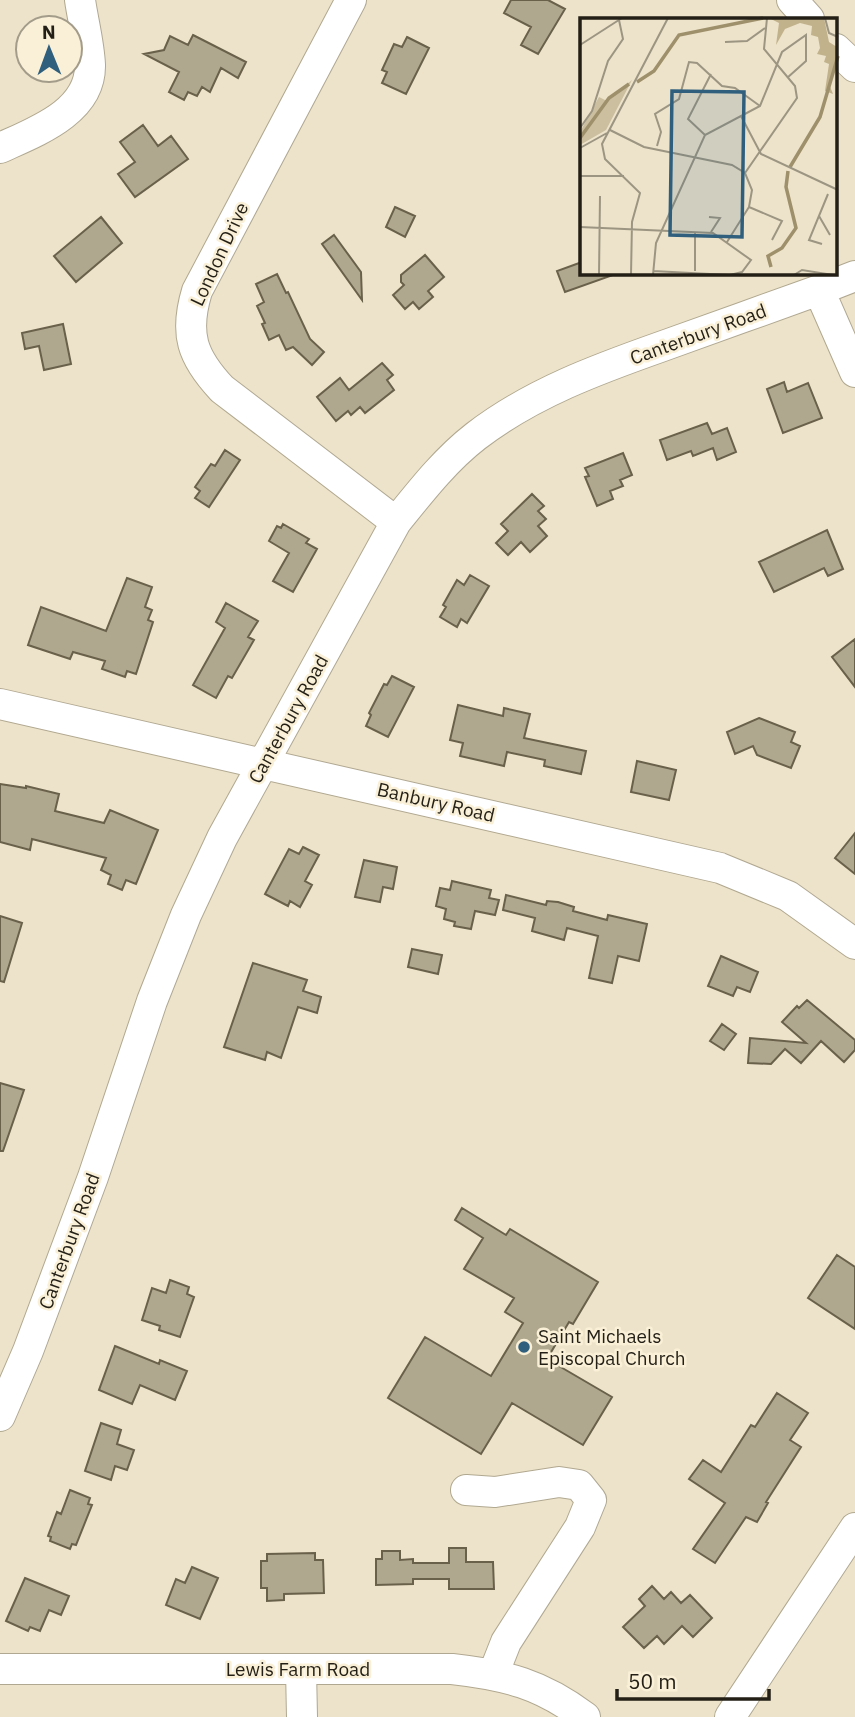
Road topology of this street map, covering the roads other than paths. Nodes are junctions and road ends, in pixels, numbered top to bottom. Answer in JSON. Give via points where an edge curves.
{"nodes":[{"id":1,"x":80,"y":0,"type":"edge"},
{"id":2,"x":351,"y":0,"type":"edge"},
{"id":3,"x":792,"y":0,"type":"edge"},
{"id":4,"x":808,"y":18,"type":"edge"},
{"id":5,"x":838,"y":51,"type":"edge"},
{"id":6,"x":855,"y":67,"type":"edge"},
{"id":7,"x":0,"y":148,"type":"edge"},
{"id":8,"x":855,"y":275,"type":"edge"},
{"id":9,"x":819,"y":290,"type":"junction"},
{"id":10,"x":855,"y":372,"type":"edge"},
{"id":11,"x":396,"y":522,"type":"junction"},
{"id":12,"x":0,"y":704,"type":"edge"},
{"id":13,"x":264,"y":762,"type":"junction"},
{"id":14,"x":855,"y":944,"type":"edge"},
{"id":15,"x":0,"y":1416,"type":"edge"},
{"id":16,"x":466,"y":1490,"type":"dead end"},
{"id":17,"x":855,"y":1528,"type":"edge"},
{"id":18,"x":0,"y":1669,"type":"edge"},
{"id":19,"x":301,"y":1669,"type":"junction"},
{"id":20,"x":493,"y":1675,"type":"junction"},
{"id":21,"x":302,"y":1717,"type":"edge"},
{"id":22,"x":585,"y":1717,"type":"edge"},
{"id":23,"x":730,"y":1717,"type":"edge"}],
"edges":[{"from":1,"to":7,"type":"street","via":[[90,65],[81,94],[51,124]]},
{"from":2,"to":11,"type":"street","name":"London Drive","via":[[197,291],[190,329],[200,360],[222,389]]},
{"from":3,"to":4,"type":"street"},
{"from":5,"to":6,"type":"street"},
{"from":8,"to":9,"type":"street","name":"Canterbury Road"},
{"from":9,"to":10,"type":"street"},
{"from":9,"to":11,"type":"street","name":"Canterbury Road","via":[[594,370],[540,396],[468,443]]},
{"from":11,"to":13,"type":"street","name":"Canterbury Road"},
{"from":12,"to":13,"type":"street","name":"Banbury Road"},
{"from":13,"to":14,"type":"street","name":"Banbury Road","via":[[720,868],[788,896]]},
{"from":13,"to":15,"type":"street","name":"Canterbury Road","via":[[186,915],[152,1000],[93,1177]]},
{"from":16,"to":20,"type":"street","via":[[495,1492],[559,1482],[579,1485],[591,1500],[580,1527],[506,1642]]},
{"from":17,"to":23,"type":"street"},
{"from":18,"to":19,"type":"street","name":"Lewis Farm Road"},
{"from":19,"to":20,"type":"street","name":"Lewis Farm Road","via":[[452,1669]]},
{"from":19,"to":21,"type":"street"},
{"from":20,"to":22,"type":"street","name":"Lewis Farm Road","via":[[537,1687]]}]}
